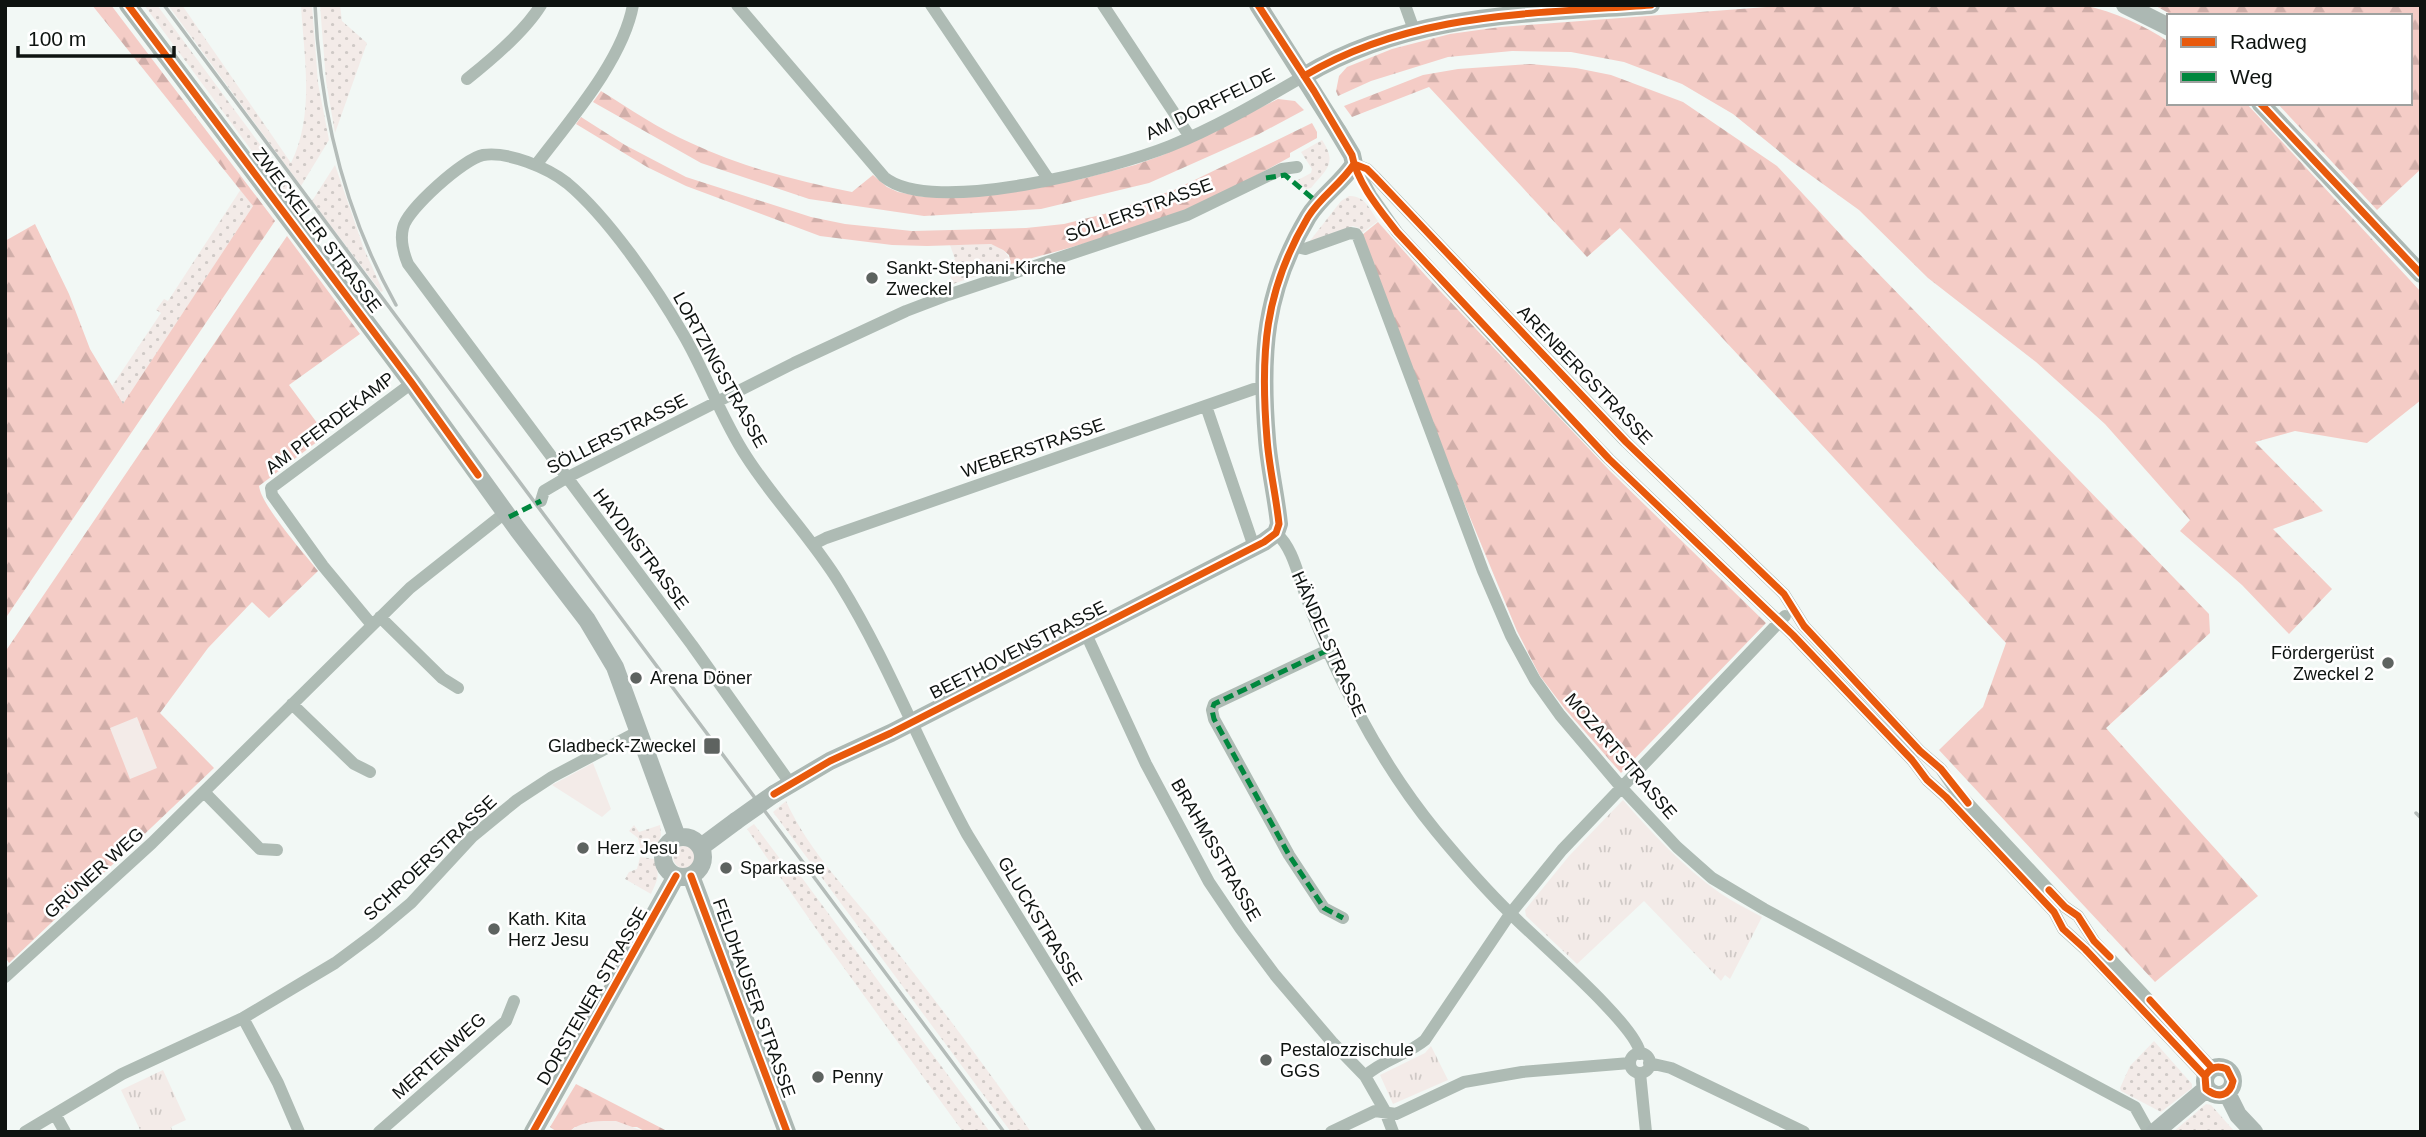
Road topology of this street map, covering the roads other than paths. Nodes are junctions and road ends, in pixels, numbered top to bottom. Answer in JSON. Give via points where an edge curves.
{"nodes":[{"id":1,"x":128,"y":5,"type":"edge"},
{"id":2,"x":541,"y":5,"type":"edge"},
{"id":3,"x":633,"y":5,"type":"edge"},
{"id":4,"x":737,"y":5,"type":"edge"},
{"id":5,"x":931,"y":5,"type":"edge"},
{"id":6,"x":1103,"y":5,"type":"edge"},
{"id":7,"x":1258,"y":5,"type":"edge"},
{"id":8,"x":1651,"y":5,"type":"edge"},
{"id":9,"x":2125,"y":5,"type":"edge"},
{"id":10,"x":1409,"y":17,"type":"edge"},
{"id":11,"x":2167,"y":26,"type":"edge"},
{"id":12,"x":467,"y":79,"type":"dead end"},
{"id":13,"x":1309,"y":83,"type":"junction"},
{"id":14,"x":2262,"y":105,"type":"edge"},
{"id":15,"x":1190,"y":137,"type":"junction"},
{"id":16,"x":537,"y":164,"type":"junction"},
{"id":17,"x":1354,"y":164,"type":"junction"},
{"id":18,"x":1297,"y":167,"type":"dead end"},
{"id":19,"x":1049,"y":180,"type":"junction"},
{"id":20,"x":1292,"y":246,"type":"junction"},
{"id":21,"x":412,"y":270,"type":"joint"},
{"id":22,"x":2421,"y":274,"type":"edge"},
{"id":23,"x":412,"y":383,"type":"junction"},
{"id":24,"x":1265,"y":389,"type":"junction"},
{"id":25,"x":718,"y":402,"type":"junction"},
{"id":26,"x":1206,"y":406,"type":"junction"},
{"id":27,"x":566,"y":478,"type":"junction"},
{"id":28,"x":541,"y":501,"type":"dead end"},
{"id":29,"x":506,"y":512,"type":"junction"},
{"id":30,"x":1276,"y":533,"type":"junction"},
{"id":31,"x":814,"y":544,"type":"junction"},
{"id":32,"x":1254,"y":548,"type":"junction"},
{"id":33,"x":1793,"y":609,"type":"junction"},
{"id":34,"x":376,"y":621,"type":"junction"},
{"id":35,"x":1779,"y":622,"type":"junction"},
{"id":36,"x":1086,"y":634,"type":"junction"},
{"id":37,"x":1328,"y":650,"type":"junction"},
{"id":38,"x":458,"y":688,"type":"dead end"},
{"id":39,"x":292,"y":704,"type":"junction"},
{"id":40,"x":911,"y":722,"type":"junction"},
{"id":41,"x":639,"y":731,"type":"junction"},
{"id":42,"x":369,"y":772,"type":"dead end"},
{"id":43,"x":790,"y":783,"type":"junction"},
{"id":44,"x":1621,"y":787,"type":"junction"},
{"id":45,"x":204,"y":792,"type":"junction"},
{"id":46,"x":677,"y":837,"type":"junction"},
{"id":47,"x":701,"y":847,"type":"junction"},
{"id":48,"x":277,"y":850,"type":"dead end"},
{"id":49,"x":684,"y":876,"type":"junction"},
{"id":50,"x":1510,"y":914,"type":"junction"},
{"id":51,"x":1343,"y":918,"type":"dead end"},
{"id":52,"x":5,"y":977,"type":"edge"},
{"id":53,"x":514,"y":1001,"type":"dead end"},
{"id":54,"x":243,"y":1018,"type":"junction"},
{"id":55,"x":1635,"y":1059,"type":"junction"},
{"id":56,"x":1650,"y":1063,"type":"junction"},
{"id":57,"x":1640,"y":1073,"type":"junction"},
{"id":58,"x":1365,"y":1076,"type":"junction"},
{"id":59,"x":2208,"y":1078,"type":"junction"},
{"id":60,"x":2227,"y":1093,"type":"junction"},
{"id":61,"x":1385,"y":1111,"type":"junction"},
{"id":62,"x":55,"y":1114,"type":"junction"},
{"id":63,"x":25,"y":1132,"type":"edge"},
{"id":64,"x":65,"y":1132,"type":"edge"},
{"id":65,"x":299,"y":1132,"type":"edge"},
{"id":66,"x":379,"y":1132,"type":"edge"},
{"id":67,"x":533,"y":1132,"type":"edge"},
{"id":68,"x":787,"y":1132,"type":"edge"},
{"id":69,"x":1150,"y":1132,"type":"edge"},
{"id":70,"x":1331,"y":1132,"type":"edge"},
{"id":71,"x":1394,"y":1132,"type":"edge"},
{"id":72,"x":1646,"y":1132,"type":"edge"},
{"id":73,"x":1804,"y":1132,"type":"edge"},
{"id":74,"x":2149,"y":1132,"type":"edge"},
{"id":75,"x":2155,"y":1132,"type":"edge"},
{"id":76,"x":2254,"y":1132,"type":"edge"}],
"edges":[{"from":1,"to":23,"type":"street","name":"ZWECKELER STRASSE"},
{"from":2,"to":12,"type":"street","via":[[505,46]]},
{"from":3,"to":16,"type":"street","via":[[620,46]]},
{"from":4,"to":19,"type":"street","name":"AM DORFFELDE","via":[[890,182],[914,190],[957,191]]},
{"from":5,"to":19,"type":"street"},
{"from":6,"to":15,"type":"street"},
{"from":7,"to":13,"type":"street","name":"ARENBERGSTRASSE"},
{"from":8,"to":10,"type":"street","via":[[1458,21]]},
{"from":9,"to":11,"type":"street"},
{"from":10,"to":13,"type":"street","via":[[1347,52]]},
{"from":13,"to":15,"type":"street","name":"AM DORFFELDE"},
{"from":13,"to":17,"type":"street","name":"ARENBERGSTRASSE"},
{"from":14,"to":22,"type":"street"},
{"from":15,"to":19,"type":"street","name":"AM DORFFELDE","via":[[1100,169]]},
{"from":16,"to":21,"type":"street","name":"LORTZINGSTRASSE","via":[[491,155],[470,159],[406,218],[402,237]]},
{"from":16,"to":25,"type":"street","name":"LORTZINGSTRASSE","via":[[567,183],[643,272],[683,334]]},
{"from":17,"to":20,"type":"street","name":"HÄNDELSTRASSE","via":[[1310,214]]},
{"from":17,"to":33,"type":"street","name":"ARENBERGSTRASSE","via":[[1375,177],[1598,413],[1784,594]]},
{"from":17,"to":35,"type":"street","name":"ARENBERGSTRASSE","via":[[1397,232],[1552,400]]},
{"from":18,"to":25,"type":"street","name":"SÖLLERSTRASSE","via":[[1282,169],[1187,215],[916,307]]},
{"from":20,"to":24,"type":"street","name":"HÄNDELSTRASSE","via":[[1269,313]]},
{"from":20,"to":44,"type":"street","name":"MOZARTSTRASSE","via":[[1304,249],[1350,233],[1358,237],[1511,636],[1560,715]]},
{"from":21,"to":27,"type":"street","name":"HAYDNSTRASSE"},
{"from":23,"to":29,"type":"street","name":"ZWECKELER STRASSE"},
{"from":23,"to":34,"type":"street","name":"AM PFERDEKAMP","via":[[271,488],[296,531]]},
{"from":24,"to":26,"type":"street","name":"WEBERSTRASSE"},
{"from":24,"to":30,"type":"street","name":"HÄNDELSTRASSE","via":[[1279,524]]},
{"from":25,"to":27,"type":"street","name":"SÖLLERSTRASSE"},
{"from":25,"to":31,"type":"street","name":"LORTZINGSTRASSE","via":[[746,456]]},
{"from":26,"to":31,"type":"street","name":"WEBERSTRASSE"},
{"from":26,"to":32,"type":"street"},
{"from":27,"to":28,"type":"street","name":"SÖLLERSTRASSE","via":[[544,491]]},
{"from":27,"to":43,"type":"street","name":"HAYDNSTRASSE"},
{"from":29,"to":34,"type":"street","name":"GRÜNER WEG"},
{"from":29,"to":41,"type":"street","via":[[604,647]]},
{"from":30,"to":32,"type":"street","name":"BEETHOVENSTRASSE"},
{"from":30,"to":37,"type":"street","name":"HÄNDELSTRASSE","via":[[1286,544]]},
{"from":31,"to":40,"type":"street","name":"LORTZINGSTRASSE","via":[[864,626]]},
{"from":32,"to":36,"type":"street","name":"BEETHOVENSTRASSE"},
{"from":33,"to":35,"type":"street"},
{"from":33,"to":59,"type":"street","name":"ARENBERGSTRASSE","via":[[2055,897],[2078,916]]},
{"from":34,"to":38,"type":"street"},
{"from":34,"to":39,"type":"street","name":"GRÜNER WEG"},
{"from":35,"to":44,"type":"street"},
{"from":35,"to":59,"type":"street","name":"ARENBERGSTRASSE","via":[[2054,912],[2063,929]]},
{"from":36,"to":40,"type":"street","name":"BEETHOVENSTRASSE"},
{"from":36,"to":58,"type":"street","name":"BRAHMSSTRASSE","via":[[1146,764],[1209,882],[1275,975]]},
{"from":37,"to":50,"type":"street","name":"HÄNDELSTRASSE","via":[[1399,783]]},
{"from":37,"to":51,"type":"street","via":[[1214,704],[1212,710],[1289,855],[1324,908]]},
{"from":39,"to":42,"type":"street","via":[[354,764]]},
{"from":39,"to":45,"type":"street","name":"GRÜNER WEG"},
{"from":40,"to":43,"type":"street","name":"BEETHOVENSTRASSE"},
{"from":40,"to":69,"type":"street","name":"GLUCKSTRASSE","via":[[967,834]]},
{"from":41,"to":46,"type":"street"},
{"from":41,"to":54,"type":"street","name":"SCHROERSTRASSE","via":[[517,800],[473,836],[374,934]]},
{"from":43,"to":47,"type":"street","name":"BEETHOVENSTRASSE","bridge":true},
{"from":44,"to":50,"type":"street"},
{"from":44,"to":74,"type":"street","name":"MOZARTSTRASSE","via":[[1712,878],[2136,1107]]},
{"from":45,"to":48,"type":"street","via":[[260,849]]},
{"from":45,"to":52,"type":"street","name":"GRÜNER WEG"},
{"from":46,"to":47,"type":"street","via":[[692,838]]},
{"from":46,"to":49,"type":"street","via":[[666,845],[663,858],[666,868]]},
{"from":47,"to":49,"type":"street","via":[[702,865]]},
{"from":49,"to":67,"type":"street","name":"DORSTENER STRASSE"},
{"from":49,"to":68,"type":"street","name":"FELDHAUSER STRASSE"},
{"from":50,"to":55,"type":"street","name":"HÄNDELSTRASSE","via":[[1633,1036],[1639,1048]]},
{"from":50,"to":58,"type":"street","via":[[1424,1040]]},
{"from":53,"to":66,"type":"street","name":"MERTENWEG","via":[[506,1021]]},
{"from":54,"to":62,"type":"street","name":"SCHROERSTRASSE","via":[[122,1074]]},
{"from":54,"to":65,"type":"street"},
{"from":55,"to":56,"type":"street","via":[[1646,1056]]},
{"from":55,"to":57,"type":"street","via":[[1633,1070]]},
{"from":55,"to":61,"type":"street","via":[[1464,1082],[1396,1114]]},
{"from":56,"to":57,"type":"street"},
{"from":56,"to":73,"type":"street","via":[[1671,1068]]},
{"from":57,"to":72,"type":"street"},
{"from":58,"to":61,"type":"street","name":"BRAHMSSTRASSE"},
{"from":59,"to":60,"type":"street","via":[[2212,1094]]},
{"from":59,"to":60,"type":"street","name":"ARENBERGSTRASSE","via":[[2220,1067],[2227,1069],[2233,1081]]},
{"from":59,"to":75,"type":"street"},
{"from":60,"to":76,"type":"street","name":"ARENBERGSTRASSE"},
{"from":61,"to":70,"type":"street","via":[[1375,1111]]},
{"from":61,"to":71,"type":"street","name":"BRAHMSSTRASSE"},
{"from":62,"to":63,"type":"street","name":"SCHROERSTRASSE"},
{"from":62,"to":64,"type":"street"}]}
